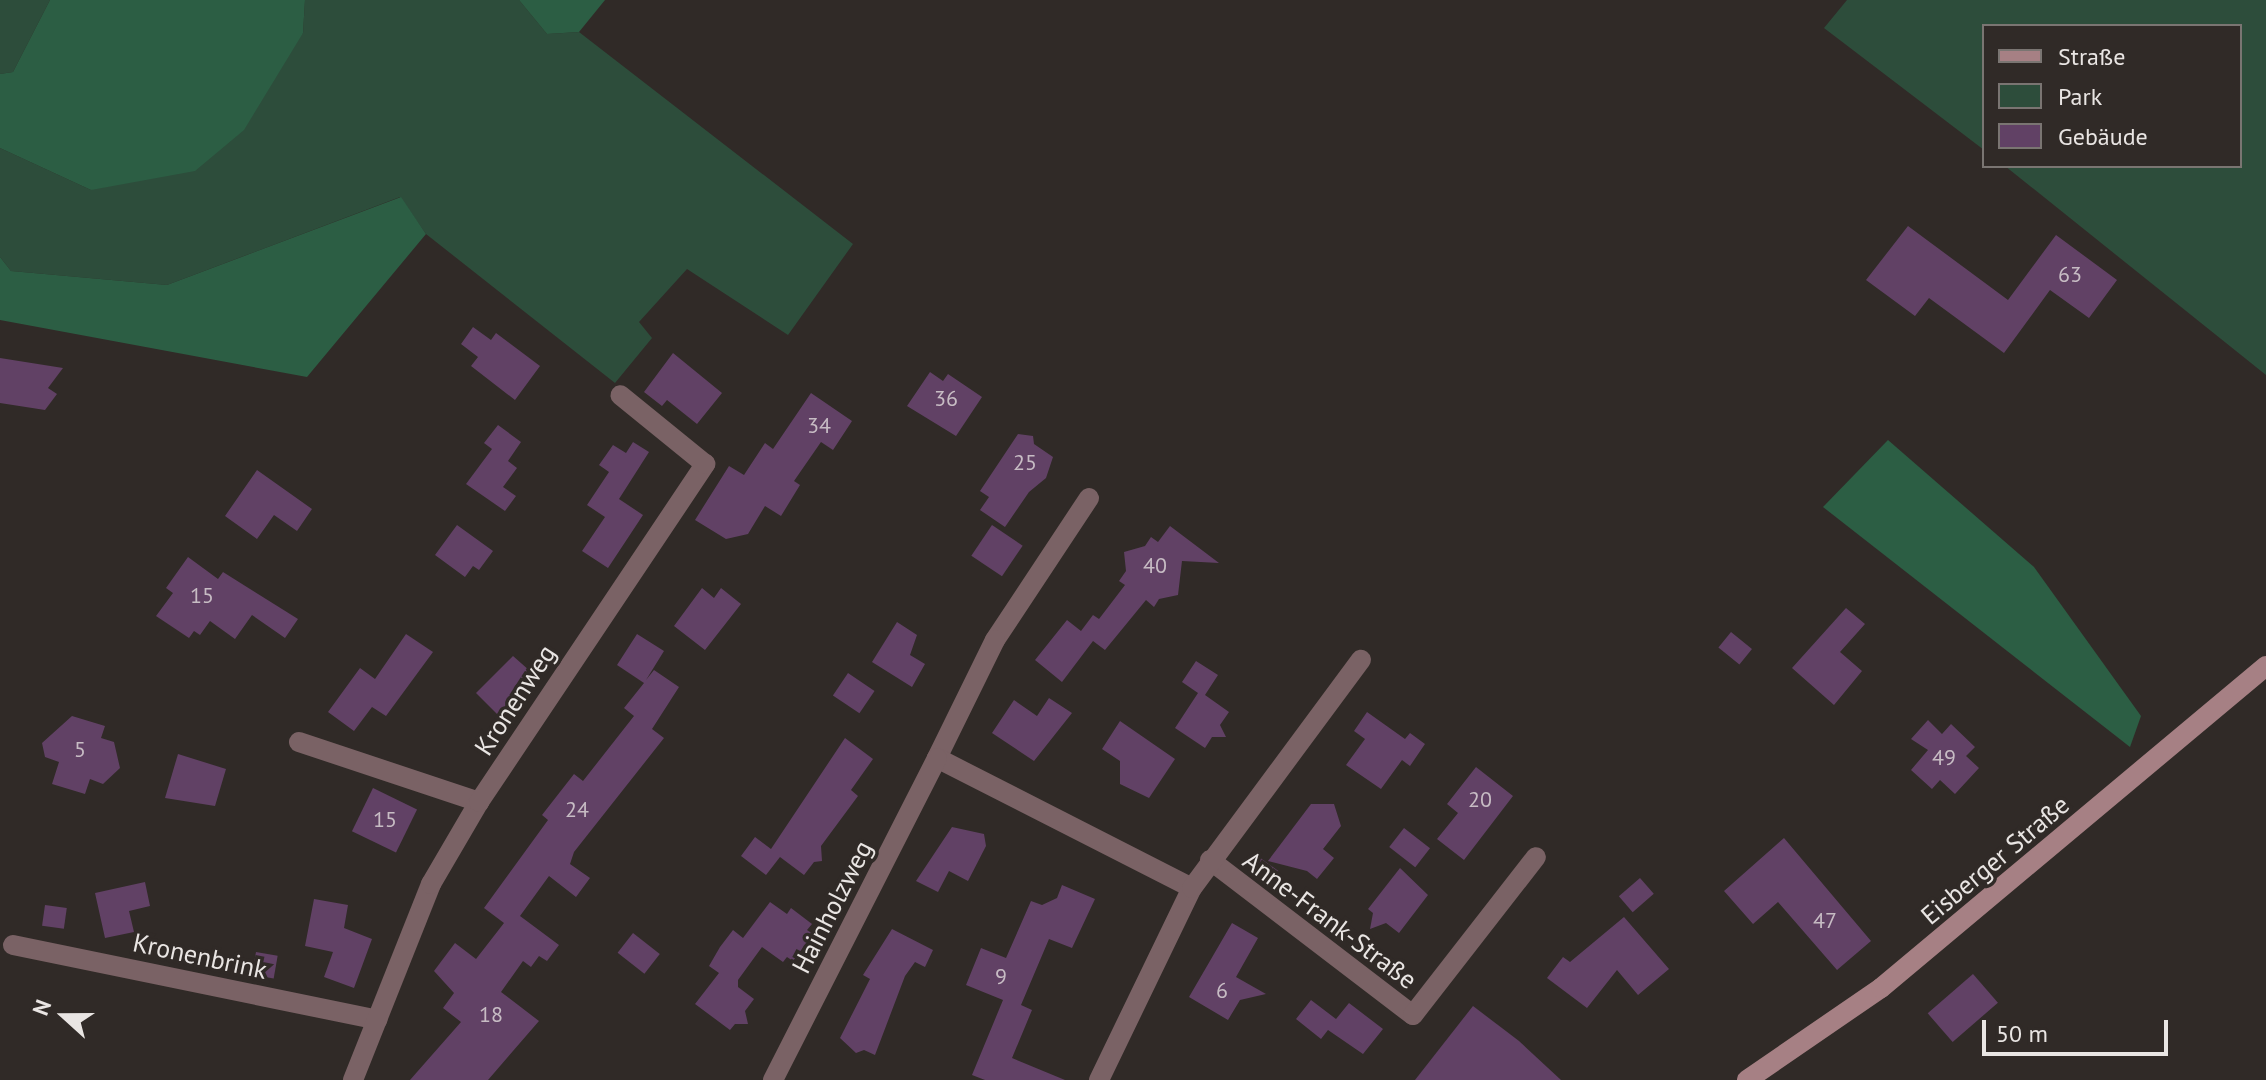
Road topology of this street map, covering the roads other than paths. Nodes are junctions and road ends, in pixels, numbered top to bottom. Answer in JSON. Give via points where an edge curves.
{"nodes":[{"id":1,"x":620,"y":395,"type":"dead end"},
{"id":2,"x":1089,"y":498,"type":"dead end"},
{"id":3,"x":1361,"y":660,"type":"dead end"},
{"id":4,"x":2266,"y":666,"type":"edge"},
{"id":5,"x":299,"y":742,"type":"dead end"},
{"id":6,"x":937,"y":758,"type":"junction"},
{"id":7,"x":479,"y":802,"type":"junction"},
{"id":8,"x":1536,"y":857,"type":"dead end"},
{"id":9,"x":1210,"y":860,"type":"junction"},
{"id":10,"x":1192,"y":888,"type":"junction"},
{"id":11,"x":13,"y":945,"type":"dead end"},
{"id":12,"x":377,"y":1020,"type":"junction"},
{"id":13,"x":353,"y":1080,"type":"edge"},
{"id":14,"x":773,"y":1080,"type":"edge"},
{"id":15,"x":1099,"y":1080,"type":"edge"},
{"id":16,"x":1747,"y":1080,"type":"edge"}],
"edges":[{"from":1,"to":7,"type":"street","name":"Kronenweg","via":[[705,464]]},
{"from":2,"to":6,"type":"street","name":"Hainholzweg","via":[[995,640]]},
{"from":3,"to":9,"type":"street","name":"Anne-Frank-Straße"},
{"from":4,"to":16,"type":"main road","name":"Eisberger Straße","via":[[1881,988]]},
{"from":5,"to":7,"type":"street"},
{"from":6,"to":10,"type":"street"},
{"from":6,"to":14,"type":"street","name":"Hainholzweg"},
{"from":7,"to":12,"type":"street","name":"Kronenweg","via":[[431,884]]},
{"from":8,"to":9,"type":"street","name":"Anne-Frank-Straße","via":[[1413,1015]]},
{"from":9,"to":10,"type":"street","name":"Anne-Frank-Straße"},
{"from":10,"to":15,"type":"street","name":"Anne-Frank-Straße"},
{"from":11,"to":12,"type":"street","name":"Kronenbrink"},
{"from":12,"to":13,"type":"street","name":"Kronenweg"}]}
